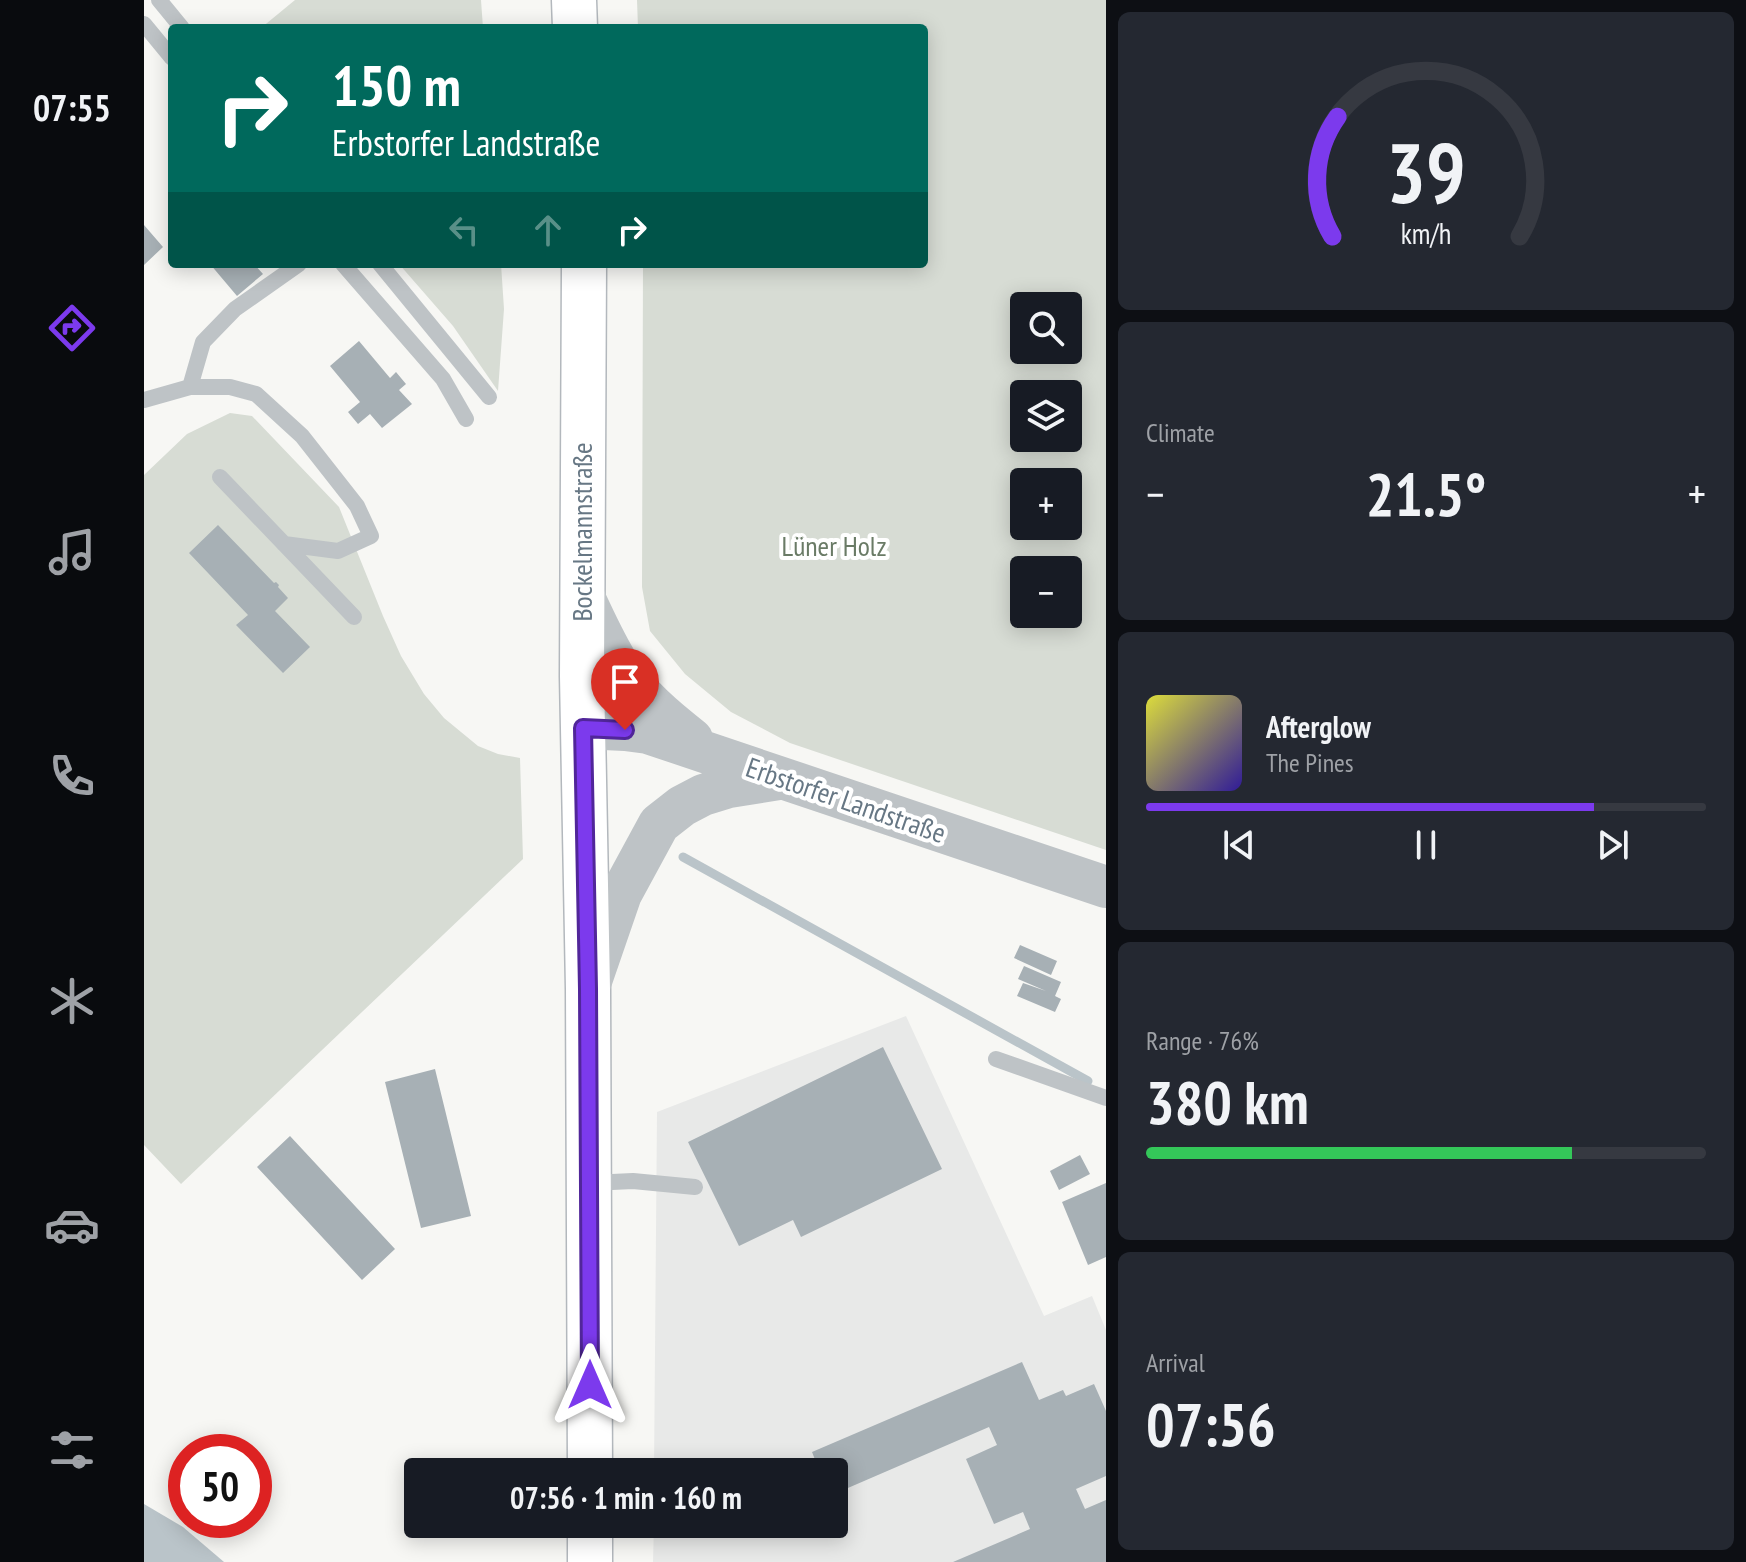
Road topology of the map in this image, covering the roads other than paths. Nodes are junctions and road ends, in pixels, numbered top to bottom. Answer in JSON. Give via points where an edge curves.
{"nodes":[{"id":1,"x":159,"y":0,"type":"edge"},
{"id":2,"x":574,"y":0,"type":"edge"},
{"id":3,"x":144,"y":24,"type":"edge"},
{"id":4,"x":179,"y":24,"type":"edge"},
{"id":5,"x":575,"y":24,"type":"edge"},
{"id":6,"x":168,"y":53,"type":"edge"},
{"id":7,"x":293,"y":268,"type":"edge"},
{"id":8,"x":346,"y":268,"type":"edge"},
{"id":9,"x":383,"y":268,"type":"edge"},
{"id":10,"x":584,"y":268,"type":"edge"},
{"id":11,"x":190,"y":387,"type":"junction"},
{"id":12,"x":489,"y":397,"type":"dead end"},
{"id":13,"x":144,"y":400,"type":"edge"},
{"id":14,"x":466,"y":419,"type":"dead end"},
{"id":15,"x":220,"y":477,"type":"dead end"},
{"id":16,"x":284,"y":544,"type":"junction"},
{"id":17,"x":582,"y":593,"type":"junction"},
{"id":18,"x":354,"y":617,"type":"dead end"},
{"id":19,"x":583,"y":728,"type":"junction"},
{"id":20,"x":708,"y":753,"type":"junction"},
{"id":21,"x":782,"y":779,"type":"junction"},
{"id":22,"x":1106,"y":887,"type":"edge"},
{"id":23,"x":588,"y":989,"type":"junction"},
{"id":24,"x":996,"y":1059,"type":"dead end"},
{"id":25,"x":1106,"y":1098,"type":"edge"},
{"id":26,"x":589,"y":1183,"type":"junction"},
{"id":27,"x":695,"y":1187,"type":"dead end"},
{"id":28,"x":590,"y":1458,"type":"edge"},
{"id":29,"x":590,"y":1538,"type":"edge"},
{"id":30,"x":590,"y":1562,"type":"edge"}],
"edges":[{"from":1,"to":4,"type":"lane"},
{"from":2,"to":5,"type":"main road"},
{"from":3,"to":6,"type":"lane"},
{"from":7,"to":11,"type":"lane","via":[[235,309],[203,342]]},
{"from":8,"to":14,"type":"lane","via":[[443,379]]},
{"from":9,"to":12,"type":"lane"},
{"from":10,"to":17,"type":"main road","name":"Bockelmannstraße"},
{"from":11,"to":13,"type":"lane"},
{"from":11,"to":16,"type":"lane","via":[[230,387],[256,394],[302,436],[357,506],[371,536],[338,551]]},
{"from":15,"to":16,"type":"lane"},
{"from":16,"to":18,"type":"lane"},
{"from":17,"to":19,"type":"main road","name":"Bockelmannstraße"},
{"from":17,"to":20,"type":"street","via":[[635,687]]},
{"from":19,"to":20,"type":"street","name":"Erbstorfer Landstraße","via":[[648,733]]},
{"from":19,"to":23,"type":"main road","name":"Bockelmannstraße"},
{"from":20,"to":21,"type":"street","name":"Erbstorfer Landstraße"},
{"from":21,"to":22,"type":"street","name":"Erbstorfer Landstraße"},
{"from":21,"to":23,"type":"street","via":[[703,795],[659,824],[621,894]]},
{"from":23,"to":26,"type":"main road","name":"Bockelmannstraße"},
{"from":24,"to":25,"type":"lane"},
{"from":26,"to":27,"type":"lane"},
{"from":26,"to":28,"type":"main road","name":"Bockelmannstraße"},
{"from":29,"to":30,"type":"main road"}]}
